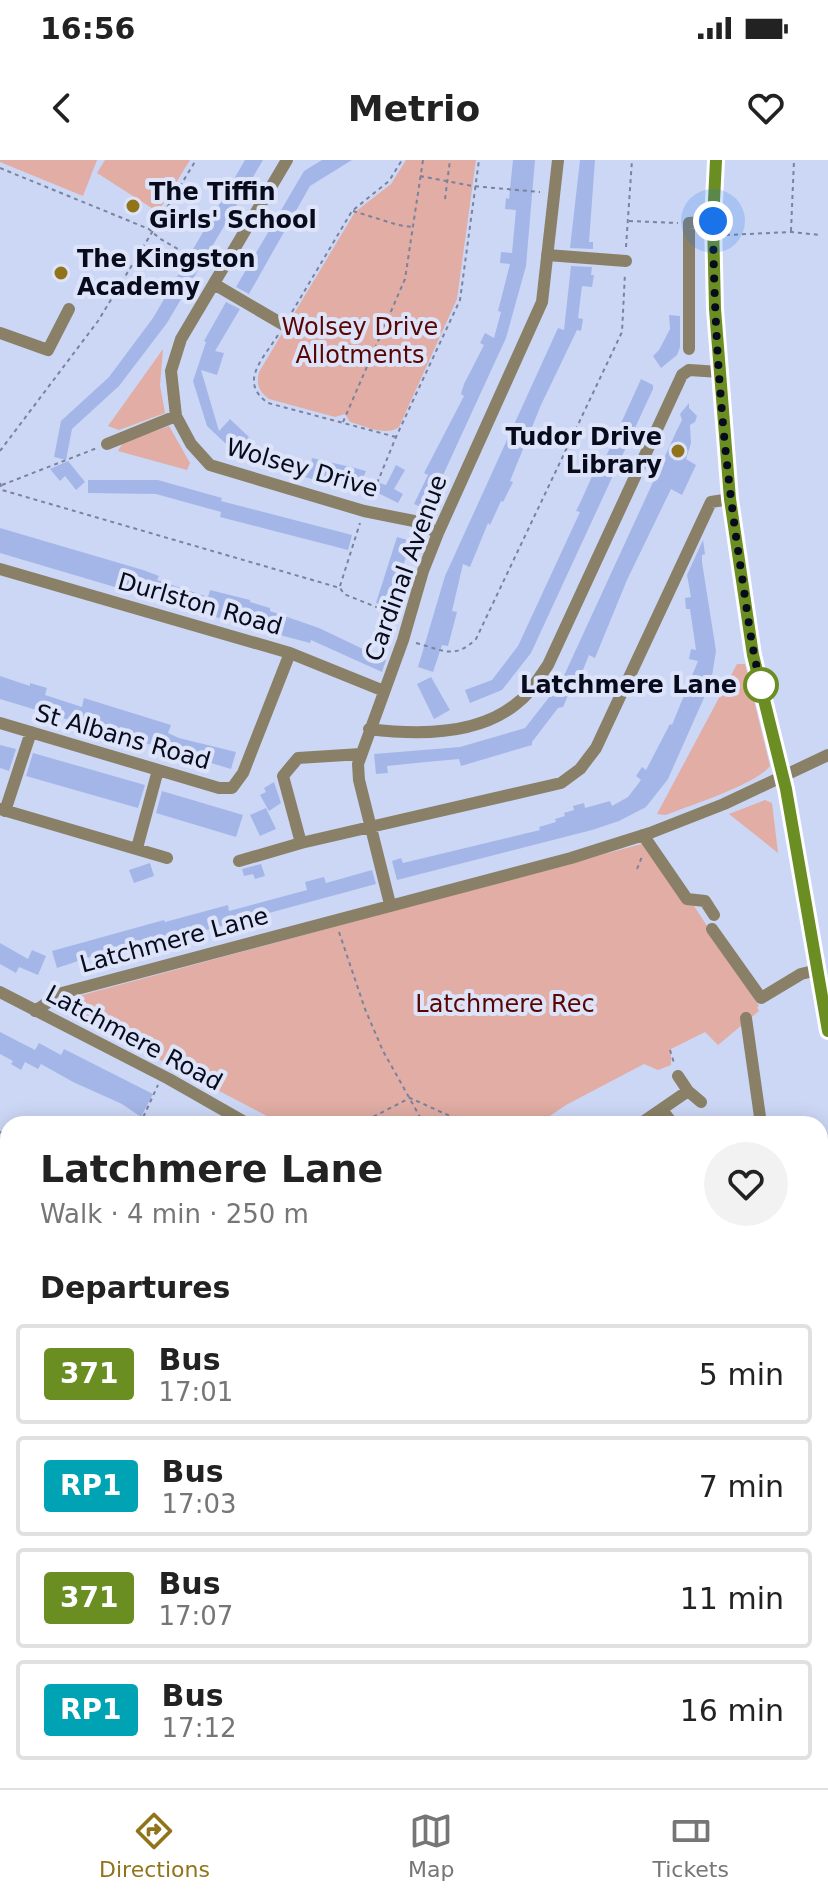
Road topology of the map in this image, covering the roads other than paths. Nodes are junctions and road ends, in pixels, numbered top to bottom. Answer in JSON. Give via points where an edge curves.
{"nodes":[{"id":1,"x":287,"y":160,"type":"edge"},
{"id":2,"x":558,"y":160,"type":"edge"},
{"id":3,"x":716,"y":160,"type":"edge"},
{"id":4,"x":713,"y":221,"type":"junction"},
{"id":5,"x":547,"y":255,"type":"junction"},
{"id":6,"x":626,"y":261,"type":"road end"},
{"id":7,"x":217,"y":279,"type":"junction"},
{"id":8,"x":691,"y":307,"type":"junction"},
{"id":9,"x":69,"y":309,"type":"dead end"},
{"id":10,"x":715,"y":309,"type":"junction"},
{"id":11,"x":284,"y":325,"type":"road end"},
{"id":12,"x":0,"y":333,"type":"edge"},
{"id":13,"x":689,"y":349,"type":"dead end"},
{"id":14,"x":720,"y":372,"type":"junction"},
{"id":15,"x":176,"y":416,"type":"junction"},
{"id":16,"x":107,"y":444,"type":"road end"},
{"id":17,"x":730,"y":499,"type":"junction"},
{"id":18,"x":438,"y":533,"type":"junction"},
{"id":19,"x":0,"y":569,"type":"edge"},
{"id":20,"x":290,"y":653,"type":"junction"},
{"id":21,"x":384,"y":691,"type":"junction"},
{"id":22,"x":0,"y":723,"type":"edge"},
{"id":23,"x":369,"y":729,"type":"junction"},
{"id":24,"x":31,"y":732,"type":"junction"},
{"id":25,"x":361,"y":754,"type":"junction"},
{"id":26,"x":828,"y":755,"type":"edge"},
{"id":27,"x":158,"y":770,"type":"junction"},
{"id":28,"x":783,"y":775,"type":"junction"},
{"id":29,"x":2,"y":810,"type":"edge"},
{"id":30,"x":371,"y":826,"type":"junction"},
{"id":31,"x":643,"y":835,"type":"junction"},
{"id":32,"x":301,"y":843,"type":"junction"},
{"id":33,"x":137,"y":848,"type":"junction"},
{"id":34,"x":167,"y":858,"type":"dead end"},
{"id":35,"x":239,"y":861,"type":"dead end"},
{"id":36,"x":390,"y":904,"type":"junction"},
{"id":37,"x":714,"y":915,"type":"dead end"},
{"id":38,"x":712,"y":929,"type":"dead end"},
{"id":39,"x":821,"y":954,"type":"edge"},
{"id":40,"x":817,"y":970,"type":"junction"},
{"id":41,"x":0,"y":992,"type":"edge"},
{"id":42,"x":35,"y":1011,"type":"junction"},
{"id":43,"x":746,"y":1018,"type":"dead end"},
{"id":44,"x":828,"y":1031,"type":"edge"},
{"id":45,"x":678,"y":1076,"type":"road end"},
{"id":46,"x":688,"y":1091,"type":"junction"},
{"id":47,"x":701,"y":1102,"type":"dead end"},
{"id":48,"x":662,"y":1110,"type":"junction"},
{"id":49,"x":234,"y":1116,"type":"edge"},
{"id":50,"x":653,"y":1116,"type":"edge"},
{"id":51,"x":667,"y":1116,"type":"edge"},
{"id":52,"x":760,"y":1116,"type":"edge"}],
"edges":[{"from":1,"to":7,"type":"street","name":"Wolsey Drive"},
{"from":2,"to":5,"type":"street","name":"Cardinal Avenue"},
{"from":3,"to":4,"type":"street"},
{"from":4,"to":8,"type":"street","via":[[689,223]]},
{"from":4,"to":10,"type":"street"},
{"from":5,"to":6,"type":"street"},
{"from":5,"to":18,"type":"street","name":"Cardinal Avenue","via":[[542,302]]},
{"from":7,"to":11,"type":"street"},
{"from":7,"to":15,"type":"street","name":"Wolsey Drive","via":[[181,339],[171,371]]},
{"from":8,"to":10,"type":"street"},
{"from":8,"to":13,"type":"street"},
{"from":9,"to":12,"type":"street","via":[[48,350]]},
{"from":10,"to":14,"type":"street"},
{"from":14,"to":17,"type":"street"},
{"from":14,"to":23,"type":"street","via":[[689,370],[682,375],[548,665],[526,695],[500,715],[467,726],[400,733]]},
{"from":15,"to":16,"type":"street"},
{"from":15,"to":18,"type":"street","name":"Wolsey Drive","via":[[210,465],[414,521]]},
{"from":17,"to":28,"type":"street","via":[[753,655]]},
{"from":17,"to":30,"type":"street","via":[[711,502],[596,748],[580,769],[561,783]]},
{"from":18,"to":21,"type":"street","name":"Cardinal Avenue"},
{"from":19,"to":20,"type":"street","name":"Durlston Road"},
{"from":20,"to":21,"type":"street","name":"Durlston Road"},
{"from":20,"to":27,"type":"street","name":"St Albans Road","via":[[243,773],[232,788]]},
{"from":21,"to":23,"type":"street","name":"Cardinal Avenue"},
{"from":22,"to":24,"type":"street","name":"St Albans Road"},
{"from":23,"to":25,"type":"street","name":"Cardinal Avenue"},
{"from":24,"to":27,"type":"street","name":"St Albans Road"},
{"from":24,"to":29,"type":"street"},
{"from":25,"to":30,"type":"street","name":"Cardinal Avenue","via":[[359,780]]},
{"from":25,"to":32,"type":"street","via":[[298,758],[283,776]]},
{"from":26,"to":28,"type":"street","name":"Latchmere Lane"},
{"from":27,"to":33,"type":"street"},
{"from":28,"to":31,"type":"street","name":"Latchmere Lane"},
{"from":28,"to":39,"type":"street"},
{"from":29,"to":33,"type":"street"},
{"from":30,"to":32,"type":"street"},
{"from":30,"to":36,"type":"street","name":"Cardinal Avenue"},
{"from":31,"to":36,"type":"street","name":"Latchmere Lane"},
{"from":31,"to":37,"type":"street","via":[[687,899],[705,901]]},
{"from":32,"to":35,"type":"street"},
{"from":33,"to":34,"type":"street"},
{"from":36,"to":42,"type":"street","name":"Latchmere Lane","via":[[62,993]]},
{"from":38,"to":40,"type":"street","via":[[761,998]]},
{"from":39,"to":40,"type":"street"},
{"from":40,"to":44,"type":"street"},
{"from":41,"to":42,"type":"street","name":"Latchmere Road"},
{"from":42,"to":49,"type":"street","name":"Latchmere Road"},
{"from":43,"to":52,"type":"street"},
{"from":45,"to":46,"type":"street"},
{"from":46,"to":47,"type":"street"},
{"from":46,"to":48,"type":"street"},
{"from":48,"to":50,"type":"street"},
{"from":48,"to":51,"type":"street"}]}
